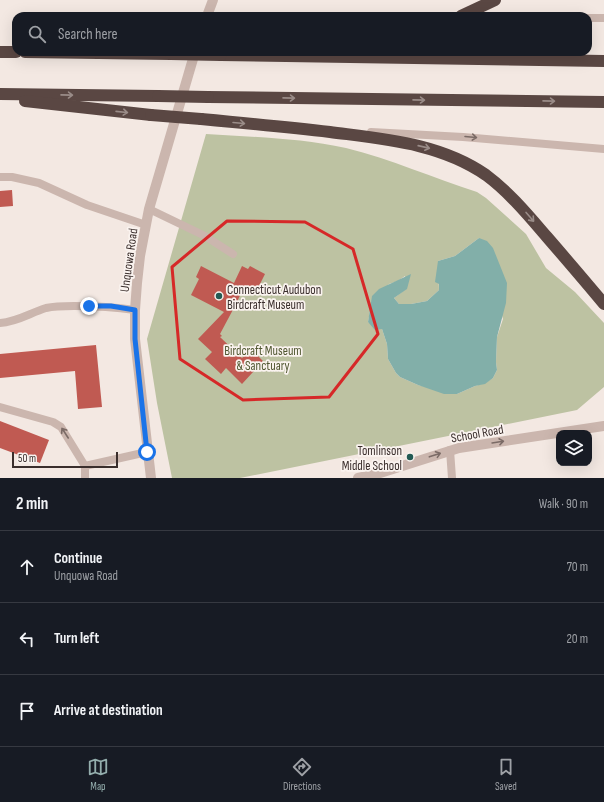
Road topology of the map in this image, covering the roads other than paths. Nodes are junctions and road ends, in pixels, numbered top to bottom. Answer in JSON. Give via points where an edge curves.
{"nodes":[{"id":1,"x":213,"y":0,"type":"edge"},
{"id":2,"x":495,"y":0,"type":"edge"},
{"id":3,"x":208,"y":12,"type":"edge"},
{"id":4,"x":470,"y":12,"type":"edge"},
{"id":5,"x":592,"y":18,"type":"edge"},
{"id":6,"x":604,"y":18,"type":"edge"},
{"id":7,"x":0,"y":52,"type":"edge"},
{"id":8,"x":12,"y":52,"type":"edge"},
{"id":9,"x":195,"y":56,"type":"edge"},
{"id":10,"x":286,"y":56,"type":"edge"},
{"id":11,"x":604,"y":61,"type":"edge"},
{"id":12,"x":0,"y":94,"type":"edge"},
{"id":13,"x":0,"y":98,"type":"edge"},
{"id":14,"x":604,"y":102,"type":"edge"},
{"id":15,"x":307,"y":129,"type":"junction"},
{"id":16,"x":604,"y":149,"type":"edge"},
{"id":17,"x":0,"y":177,"type":"edge"},
{"id":18,"x":149,"y":209,"type":"junction"},
{"id":19,"x":146,"y":225,"type":"junction"},
{"id":20,"x":233,"y":254,"type":"dead end"},
{"id":21,"x":604,"y":304,"type":"edge"},
{"id":22,"x":135,"y":310,"type":"junction"},
{"id":23,"x":0,"y":324,"type":"edge"},
{"id":24,"x":0,"y":406,"type":"edge"},
{"id":25,"x":604,"y":426,"type":"edge"},
{"id":26,"x":450,"y":450,"type":"junction"},
{"id":27,"x":147,"y":452,"type":"junction"},
{"id":28,"x":85,"y":466,"type":"junction"},
{"id":29,"x":377,"y":476,"type":"edge"},
{"id":30,"x":85,"y":478,"type":"edge"},
{"id":31,"x":150,"y":478,"type":"edge"},
{"id":32,"x":358,"y":478,"type":"edge"},
{"id":33,"x":452,"y":478,"type":"edge"}],
"edges":[{"from":1,"to":3,"type":"street"},
{"from":2,"to":4,"type":"highway"},
{"from":5,"to":6,"type":"lane"},
{"from":7,"to":8,"type":"highway"},
{"from":9,"to":18,"type":"street","name":"Unquowa Road"},
{"from":10,"to":11,"type":"highway","bridge":true},
{"from":12,"to":14,"type":"highway","one_way":true,"bridge":true},
{"from":13,"to":15,"type":"highway","one_way":true,"bridge":true},
{"from":15,"to":16,"type":"lane","one_way":true,"via":[[463,136]]},
{"from":15,"to":21,"type":"highway","one_way":true,"via":[[413,144],[468,164],[490,178],[516,202]]},
{"from":17,"to":19,"type":"lane","via":[[39,183],[88,205]]},
{"from":18,"to":19,"type":"street","name":"Unquowa Road"},
{"from":18,"to":20,"type":"lane","via":[[205,236]]},
{"from":19,"to":22,"type":"street","name":"Unquowa Road","via":[[139,263]]},
{"from":22,"to":23,"type":"lane","via":[[111,306],[65,306],[47,308],[27,317]]},
{"from":22,"to":27,"type":"street","name":"Unquowa Road","via":[[135,339]]},
{"from":28,"to":24,"type":"lane","one_way":true,"via":[[61,428],[53,422]]},
{"from":26,"to":25,"type":"street","name":"School Road","one_way":true},
{"from":29,"to":26,"type":"street","name":"School Road","one_way":true},
{"from":26,"to":33,"type":"lane"},
{"from":27,"to":28,"type":"lane"},
{"from":27,"to":31,"type":"street","name":"Unquowa Road"},
{"from":28,"to":30,"type":"lane"},
{"from":29,"to":32,"type":"street","name":"School Road"}]}
